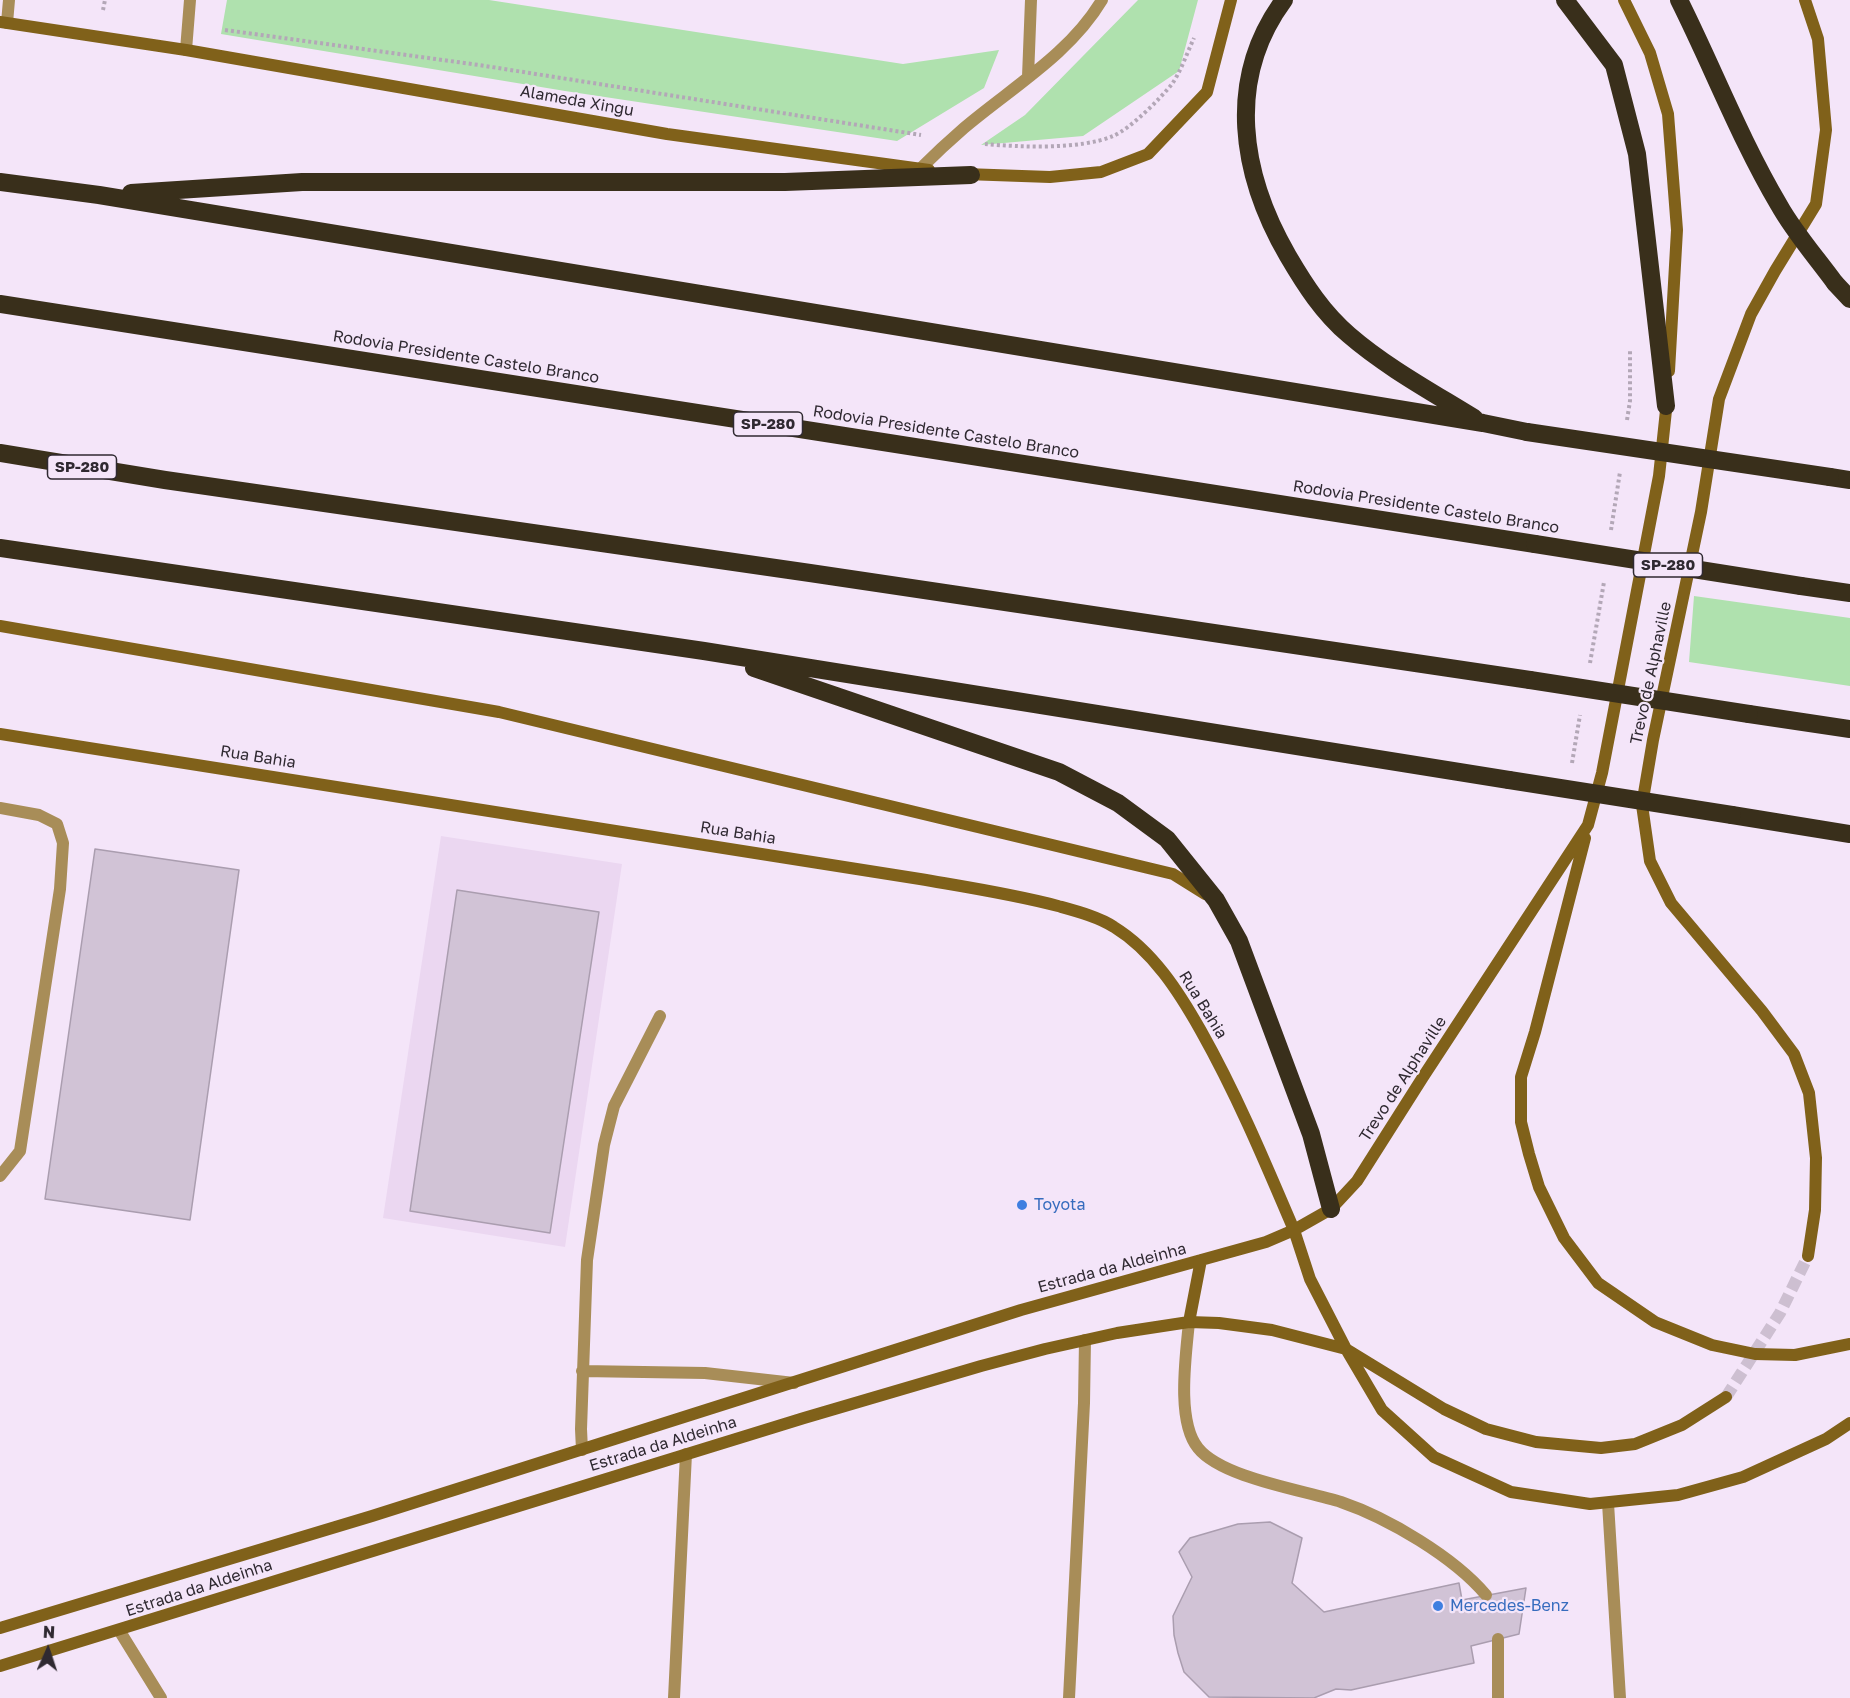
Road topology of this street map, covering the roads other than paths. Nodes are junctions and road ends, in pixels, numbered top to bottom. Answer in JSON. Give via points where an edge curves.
{"nodes":[{"id":1,"x":9,"y":0,"type":"edge"},
{"id":2,"x":190,"y":0,"type":"edge"},
{"id":3,"x":1031,"y":0,"type":"edge"},
{"id":4,"x":1102,"y":0,"type":"edge"},
{"id":5,"x":1232,"y":0,"type":"edge"},
{"id":6,"x":1284,"y":0,"type":"edge"},
{"id":7,"x":1565,"y":0,"type":"edge"},
{"id":8,"x":1624,"y":0,"type":"edge"},
{"id":9,"x":1679,"y":0,"type":"edge"},
{"id":10,"x":1805,"y":0,"type":"edge"},
{"id":11,"x":4,"y":23,"type":"edge"},
{"id":12,"x":186,"y":50,"type":"junction"},
{"id":13,"x":1028,"y":77,"type":"junction"},
{"id":14,"x":920,"y":169,"type":"junction"},
{"id":15,"x":971,"y":175,"type":"junction"},
{"id":16,"x":0,"y":182,"type":"edge"},
{"id":17,"x":99,"y":195,"type":"junction"},
{"id":18,"x":1850,"y":299,"type":"edge"},
{"id":19,"x":0,"y":304,"type":"edge"},
{"id":20,"x":1666,"y":406,"type":"junction"},
{"id":21,"x":1483,"y":423,"type":"junction"},
{"id":22,"x":0,"y":453,"type":"edge"},
{"id":23,"x":1850,"y":480,"type":"edge"},
{"id":24,"x":0,"y":548,"type":"edge"},
{"id":25,"x":1850,"y":592,"type":"edge"},
{"id":26,"x":0,"y":626,"type":"edge"},
{"id":27,"x":704,"y":651,"type":"junction"},
{"id":28,"x":1850,"y":729,"type":"edge"},
{"id":29,"x":0,"y":735,"type":"edge"},
{"id":30,"x":0,"y":808,"type":"edge"},
{"id":31,"x":1588,"y":825,"type":"junction"},
{"id":32,"x":1850,"y":834,"type":"edge"},
{"id":33,"x":1215,"y":900,"type":"junction"},
{"id":34,"x":660,"y":1016,"type":"dead end"},
{"id":35,"x":0,"y":1176,"type":"edge"},
{"id":36,"x":1331,"y":1209,"type":"junction"},
{"id":37,"x":1294,"y":1230,"type":"junction"},
{"id":38,"x":1808,"y":1256,"type":"tunnel mouth"},
{"id":39,"x":1201,"y":1260,"type":"junction"},
{"id":40,"x":1189,"y":1322,"type":"junction"},
{"id":41,"x":1085,"y":1340,"type":"junction"},
{"id":42,"x":1850,"y":1344,"type":"edge"},
{"id":43,"x":1346,"y":1349,"type":"junction"},
{"id":44,"x":582,"y":1371,"type":"junction"},
{"id":45,"x":794,"y":1383,"type":"junction"},
{"id":46,"x":1726,"y":1397,"type":"tunnel mouth"},
{"id":47,"x":1850,"y":1423,"type":"edge"},
{"id":48,"x":582,"y":1450,"type":"junction"},
{"id":49,"x":686,"y":1454,"type":"junction"},
{"id":50,"x":1608,"y":1503,"type":"junction"},
{"id":51,"x":1486,"y":1595,"type":"dead end"},
{"id":52,"x":0,"y":1628,"type":"edge"},
{"id":53,"x":119,"y":1630,"type":"junction"},
{"id":54,"x":1498,"y":1639,"type":"dead end"},
{"id":55,"x":0,"y":1666,"type":"edge"},
{"id":56,"x":161,"y":1698,"type":"edge"},
{"id":57,"x":674,"y":1698,"type":"edge"},
{"id":58,"x":1069,"y":1698,"type":"edge"},
{"id":59,"x":1498,"y":1698,"type":"edge"},
{"id":60,"x":1620,"y":1698,"type":"edge"}],
"edges":[{"from":1,"to":11,"type":"lane"},
{"from":2,"to":12,"type":"lane"},
{"from":3,"to":13,"type":"lane"},
{"from":4,"to":13,"type":"lane","via":[[1091,19]]},
{"from":5,"to":15,"type":"main road","name":"Alameda Xingu","via":[[1207,92],[1148,154],[1101,172],[1050,177]]},
{"from":6,"to":21,"type":"highway","via":[[1270,19],[1250,70],[1245,123],[1252,176],[1270,226],[1318,304],[1349,335]]},
{"from":7,"to":20,"type":"highway","via":[[1614,65],[1637,154]]},
{"from":8,"to":20,"type":"main road","name":"Trevo de Alphaville","via":[[1650,53],[1668,114],[1677,230]]},
{"from":9,"to":18,"type":"highway","bridge":true,"via":[[1754,162],[1780,208]]},
{"from":10,"to":38,"type":"main road","name":"Trevo de Alphaville","via":[[1818,39],[1826,130],[1816,204],[1751,314],[1719,399],[1701,512],[1642,805],[1650,861],[1671,903],[1794,1054],[1809,1093],[1816,1158],[1815,1210]]},
{"from":11,"to":12,"type":"main road","name":"Alameda Xingu"},
{"from":12,"to":14,"type":"main road","name":"Alameda Xingu","via":[[668,134]]},
{"from":13,"to":14,"type":"lane"},
{"from":14,"to":15,"type":"main road","name":"Alameda Xingu"},
{"from":15,"to":17,"type":"highway","via":[[785,182],[302,182]]},
{"from":16,"to":17,"type":"highway"},
{"from":17,"to":21,"type":"highway"},
{"from":19,"to":25,"type":"highway","name":"Rodovia Presidente Castelo Branco","number":"SP-280","bridge":true},
{"from":20,"to":31,"type":"main road","name":"Trevo de Alphaville","via":[[1656,487],[1602,773]]},
{"from":21,"to":23,"type":"highway","bridge":true},
{"from":22,"to":28,"type":"highway","number":"SP-280","bridge":true},
{"from":24,"to":27,"type":"highway"},
{"from":26,"to":33,"type":"main road","via":[[498,712],[1173,874]]},
{"from":27,"to":32,"type":"highway","bridge":true},
{"from":27,"to":33,"type":"highway","via":[[1059,771],[1118,803],[1167,839]]},
{"from":29,"to":37,"type":"main road","name":"Rua Bahia","via":[[920,879],[1018,896],[1076,911],[1113,926],[1146,952],[1182,999],[1243,1111]]},
{"from":30,"to":35,"type":"lane","via":[[39,815],[57,824],[63,843],[20,1151]]},
{"from":31,"to":36,"type":"main road","name":"Trevo de Alphaville","via":[[1357,1181]]},
{"from":31,"to":42,"type":"main road","via":[[1521,1077],[1521,1122],[1529,1155],[1539,1187],[1564,1238],[1598,1283],[1655,1322],[1712,1345],[1755,1354],[1795,1354]]},
{"from":33,"to":36,"type":"highway","via":[[1239,941],[1258,991],[1311,1134]]},
{"from":34,"to":44,"type":"lane","via":[[614,1106],[604,1145],[587,1260]]},
{"from":36,"to":37,"type":"main road","name":"Trevo de Alphaville"},
{"from":37,"to":39,"type":"main road","name":"Estrada da Aldeinha"},
{"from":37,"to":43,"type":"main road","name":"Rua Bahia","via":[[1310,1279]]},
{"from":39,"to":40,"type":"main road"},
{"from":39,"to":45,"type":"main road","name":"Estrada da Aldeinha","via":[[1021,1310]]},
{"from":40,"to":41,"type":"main road","name":"Estrada da Aldeinha"},
{"from":40,"to":43,"type":"main road","name":"Estrada da Aldeinha","via":[[1272,1330]]},
{"from":40,"to":51,"type":"lane","via":[[1184,1399],[1187,1423],[1197,1447],[1221,1467],[1343,1503],[1397,1528],[1434,1549]]},
{"from":41,"to":49,"type":"main road","name":"Estrada da Aldeinha","via":[[939,1378]]},
{"from":41,"to":58,"type":"lane"},
{"from":43,"to":46,"type":"main road","via":[[1444,1409],[1486,1429],[1536,1442],[1601,1448],[1635,1444],[1682,1425]]},
{"from":43,"to":50,"type":"main road","name":"Rua Bahia","via":[[1382,1410],[1434,1457],[1511,1492],[1590,1504]]},
{"from":44,"to":45,"type":"lane","via":[[705,1373]]},
{"from":44,"to":48,"type":"lane"},
{"from":45,"to":48,"type":"main road","name":"Estrada da Aldeinha"},
{"from":47,"to":50,"type":"main road","name":"Rua Bahia","via":[[1826,1439],[1743,1477],[1678,1495]]},
{"from":48,"to":52,"type":"main road","name":"Estrada da Aldeinha"},
{"from":49,"to":53,"type":"main road","name":"Estrada da Aldeinha"},
{"from":49,"to":57,"type":"lane"},
{"from":50,"to":60,"type":"lane"},
{"from":53,"to":55,"type":"main road","name":"Estrada da Aldeinha"},
{"from":53,"to":56,"type":"lane"},
{"from":54,"to":59,"type":"lane"}]}
